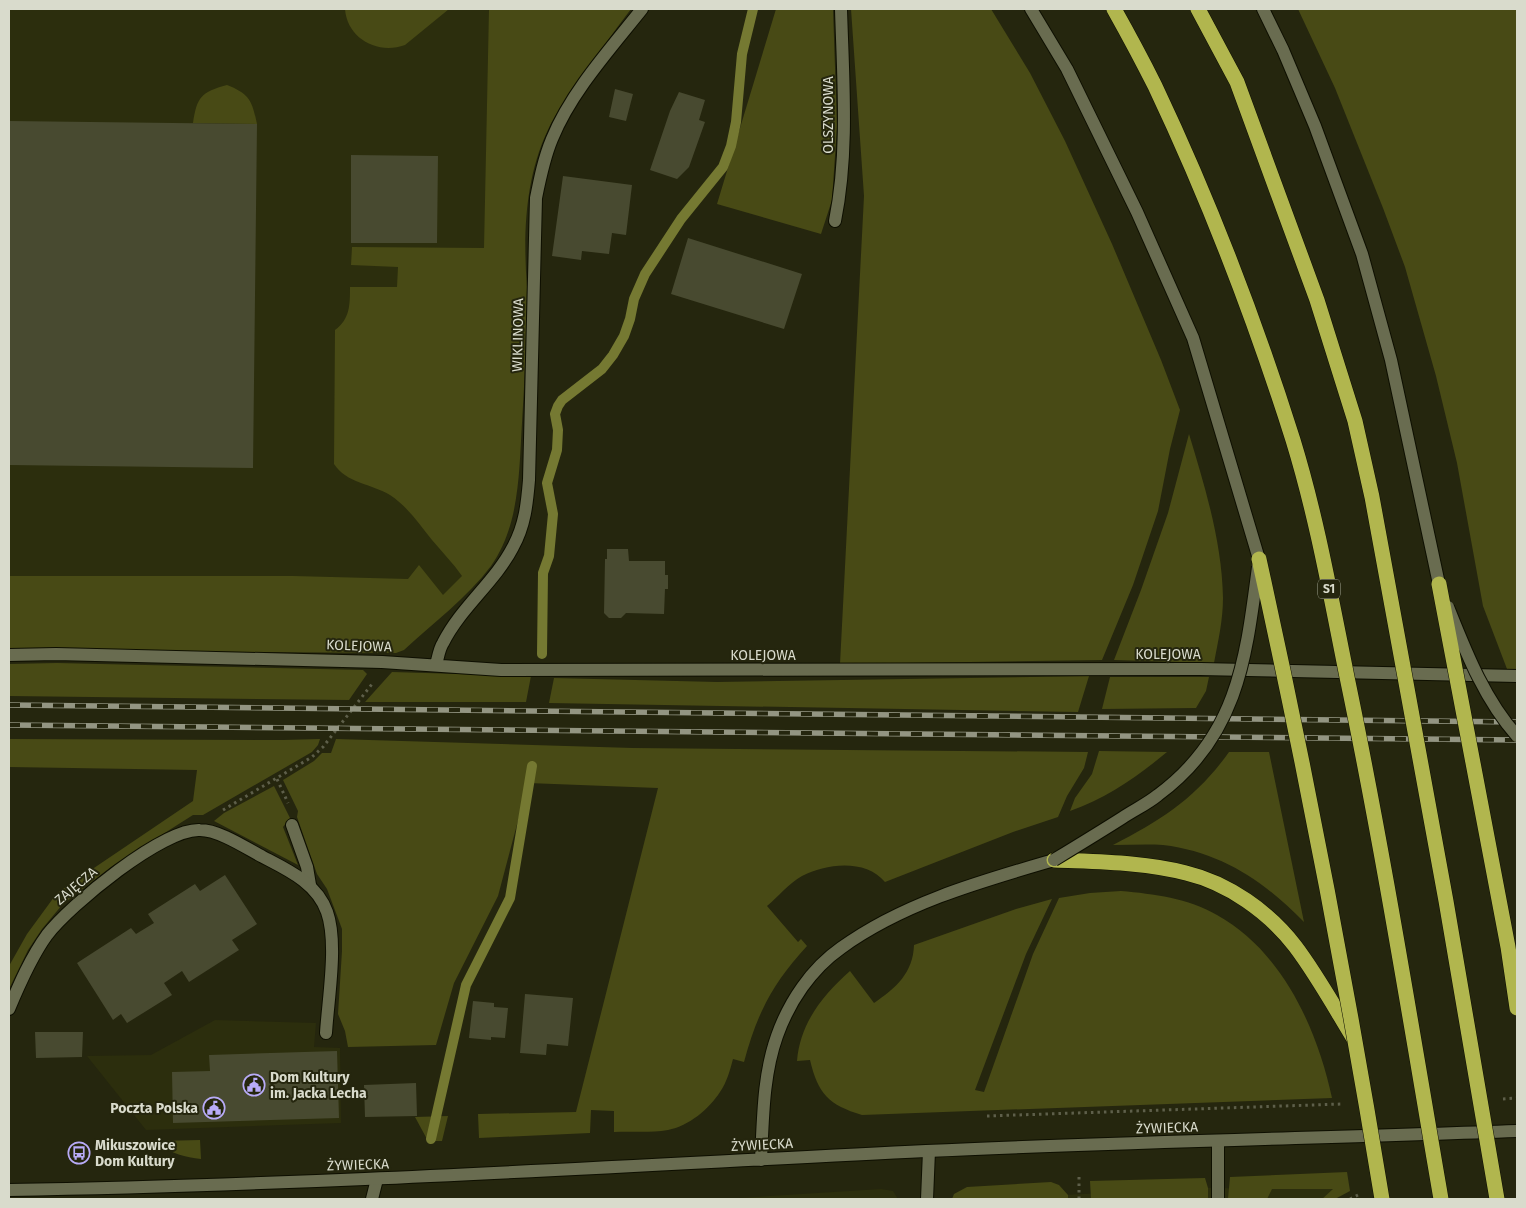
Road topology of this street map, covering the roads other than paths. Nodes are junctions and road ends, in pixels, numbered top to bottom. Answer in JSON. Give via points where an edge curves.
{"nodes":[{"id":1,"x":642,"y":9,"type":"edge"},
{"id":2,"x":841,"y":9,"type":"edge"},
{"id":3,"x":1031,"y":9,"type":"edge"},
{"id":4,"x":1114,"y":9,"type":"edge"},
{"id":5,"x":1198,"y":9,"type":"edge"},
{"id":6,"x":1263,"y":9,"type":"edge"},
{"id":7,"x":834,"y":221,"type":"dead end"},
{"id":8,"x":1259,"y":559,"type":"junction"},
{"id":9,"x":1439,"y":584,"type":"junction"},
{"id":10,"x":9,"y":656,"type":"edge"},
{"id":11,"x":436,"y":665,"type":"junction"},
{"id":12,"x":1517,"y":676,"type":"edge"},
{"id":13,"x":1517,"y":736,"type":"edge"},
{"id":14,"x":292,"y":825,"type":"dead end"},
{"id":15,"x":1054,"y":860,"type":"junction"},
{"id":16,"x":310,"y":885,"type":"junction"},
{"id":17,"x":1517,"y":1008,"type":"edge"},
{"id":18,"x":9,"y":1009,"type":"edge"},
{"id":19,"x":326,"y":1033,"type":"dead end"},
{"id":20,"x":1356,"y":1042,"type":"junction"},
{"id":21,"x":1517,"y":1131,"type":"edge"},
{"id":22,"x":1218,"y":1141,"type":"junction"},
{"id":23,"x":929,"y":1151,"type":"junction"},
{"id":24,"x":761,"y":1160,"type":"junction"},
{"id":25,"x":377,"y":1179,"type":"junction"},
{"id":26,"x":9,"y":1190,"type":"edge"},
{"id":27,"x":372,"y":1199,"type":"edge"},
{"id":28,"x":927,"y":1199,"type":"edge"},
{"id":29,"x":1218,"y":1199,"type":"edge"},
{"id":30,"x":1382,"y":1199,"type":"edge"},
{"id":31,"x":1441,"y":1199,"type":"edge"},
{"id":32,"x":1497,"y":1199,"type":"edge"}],
"edges":[{"from":1,"to":11,"type":"main road","name":"WIKLINOWA","via":[[565,113],[542,168],[536,198],[526,511],[513,547],[453,627],[442,644]]},
{"from":2,"to":7,"type":"main road","name":"OLSZYNOWA","via":[[844,124],[840,193]]},
{"from":3,"to":8,"type":"main road","via":[[1067,69],[1138,212],[1193,338]]},
{"from":4,"to":31,"type":"highway","number":"S1","bridge":true,"via":[[1154,85],[1200,189],[1245,301],[1293,442],[1311,508],[1359,737]]},
{"from":5,"to":32,"type":"highway","bridge":true,"via":[[1237,82],[1317,300],[1355,421],[1441,872]]},
{"from":6,"to":9,"type":"main road","via":[[1315,126],[1362,254],[1391,360]]},
{"from":8,"to":15,"type":"main road","bridge":true,"via":[[1241,670],[1218,731],[1180,778],[1157,796]]},
{"from":8,"to":20,"type":"highway","bridge":true,"via":[[1322,859]]},
{"from":9,"to":13,"type":"main road","bridge":true,"via":[[1468,658],[1490,701]]},
{"from":9,"to":17,"type":"highway","bridge":true},
{"from":10,"to":11,"type":"main road","name":"KOLEJOWA","via":[[56,654]]},
{"from":11,"to":12,"type":"main road","name":"KOLEJOWA","via":[[501,670],[1200,669]]},
{"from":14,"to":16,"type":"main road","via":[[307,866]]},
{"from":15,"to":20,"type":"highway","bridge":true,"via":[[1161,867],[1216,883],[1242,898],[1294,945]]},
{"from":15,"to":24,"type":"main road","via":[[920,905],[840,948],[821,965],[791,1004],[777,1037],[766,1083]]},
{"from":16,"to":18,"type":"main road","name":"ZAJĘCZA","via":[[290,871],[216,834],[188,830],[172,836],[123,867],[65,913],[46,936]]},
{"from":16,"to":19,"type":"main road","name":"ZAJĘCZA","via":[[327,912],[333,946]]},
{"from":20,"to":30,"type":"highway","bridge":true},
{"from":21,"to":22,"type":"main road","name":"ŻYWIECKA"},
{"from":22,"to":23,"type":"main road","name":"ŻYWIECKA"},
{"from":22,"to":29,"type":"main road"},
{"from":23,"to":24,"type":"main road","name":"ŻYWIECKA"},
{"from":23,"to":28,"type":"main road"},
{"from":24,"to":25,"type":"main road","name":"ŻYWIECKA"},
{"from":25,"to":26,"type":"main road","name":"ŻYWIECKA"},
{"from":25,"to":27,"type":"main road"}]}
